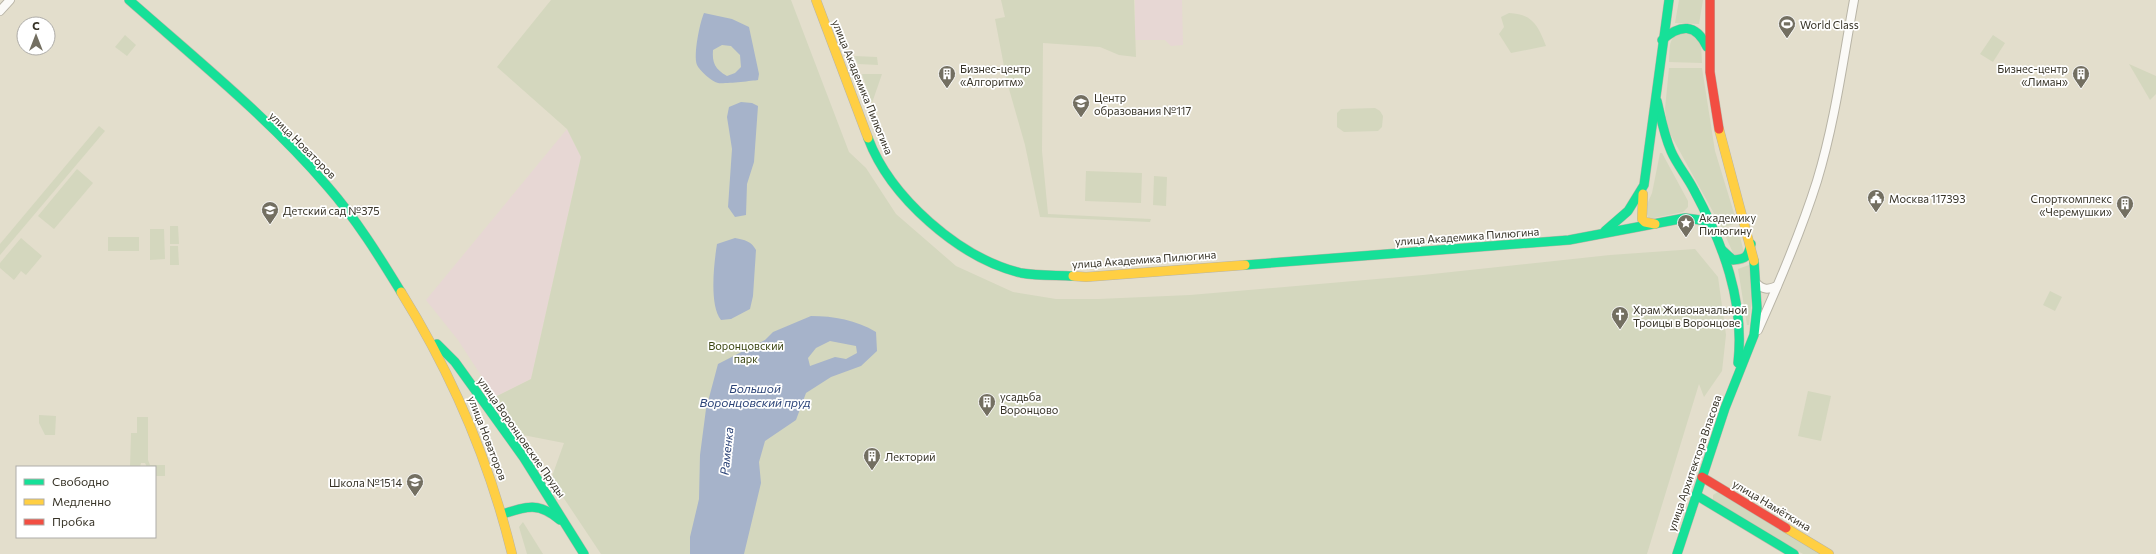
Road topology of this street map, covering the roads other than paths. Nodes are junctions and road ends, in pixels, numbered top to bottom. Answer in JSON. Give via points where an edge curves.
{"nodes":[{"id":1,"x":10,"y":0,"type":"edge"},
{"id":2,"x":128,"y":0,"type":"edge"},
{"id":3,"x":816,"y":0,"type":"edge"},
{"id":4,"x":1669,"y":0,"type":"edge"},
{"id":5,"x":1710,"y":0,"type":"edge"},
{"id":6,"x":1854,"y":0,"type":"edge"},
{"id":7,"x":0,"y":11,"type":"edge"},
{"id":8,"x":1662,"y":40,"type":"junction"},
{"id":9,"x":1709,"y":54,"type":"junction"},
{"id":10,"x":1657,"y":101,"type":"junction"},
{"id":11,"x":1644,"y":185,"type":"junction"},
{"id":12,"x":1708,"y":221,"type":"junction"},
{"id":13,"x":1659,"y":224,"type":"junction"},
{"id":14,"x":1601,"y":234,"type":"junction"},
{"id":15,"x":1751,"y":243,"type":"junction"},
{"id":16,"x":1722,"y":250,"type":"junction"},
{"id":17,"x":1756,"y":282,"type":"junction"},
{"id":18,"x":1777,"y":286,"type":"junction"},
{"id":19,"x":428,"y":336,"type":"junction"},
{"id":20,"x":1752,"y":343,"type":"junction"},
{"id":21,"x":455,"y":362,"type":"joint"},
{"id":22,"x":1735,"y":380,"type":"junction"},
{"id":23,"x":1702,"y":477,"type":"junction"},
{"id":24,"x":1696,"y":495,"type":"junction"},
{"id":25,"x":503,"y":514,"type":"junction"},
{"id":26,"x":568,"y":528,"type":"junction"},
{"id":27,"x":512,"y":554,"type":"edge"},
{"id":28,"x":584,"y":554,"type":"edge"},
{"id":29,"x":1677,"y":554,"type":"edge"},
{"id":30,"x":1794,"y":554,"type":"edge"},
{"id":31,"x":1829,"y":554,"type":"edge"}],
"edges":[{"from":1,"to":7,"type":"street"},
{"from":2,"to":19,"type":"street","name":"улица Новаторов","via":[[216,76],[328,187],[361,229]]},
{"from":3,"to":14,"type":"street","name":"улица Академика Пилюгина","via":[[869,140],[893,183],[912,206],[942,233],[1005,268],[1023,273],[1086,277],[1569,240]]},
{"from":4,"to":8,"type":"street","name":"улица Академика Пилюгина"},
{"from":5,"to":9,"type":"street"},
{"from":6,"to":18,"type":"street","via":[[1831,125],[1817,180],[1800,233]]},
{"from":8,"to":9,"type":"street","via":[[1674,30],[1690,28],[1700,34]]},
{"from":8,"to":10,"type":"street","name":"улица Академика Пилюгина"},
{"from":9,"to":15,"type":"street","via":[[1717,126]]},
{"from":10,"to":11,"type":"street","name":"улица Академика Пилюгина"},
{"from":10,"to":12,"type":"street","name":"улица Академика Пилюгина","via":[[1664,134],[1672,153]]},
{"from":11,"to":13,"type":"street","via":[[1642,219],[1645,222]]},
{"from":11,"to":14,"type":"street","name":"улица Академика Пилюгина","via":[[1636,203],[1626,215]]},
{"from":12,"to":13,"type":"street","name":"улица Академика Пилюгина","via":[[1693,217]]},
{"from":12,"to":16,"type":"street","name":"улица Академика Пилюгина"},
{"from":13,"to":14,"type":"street","name":"улица Академика Пилюгина"},
{"from":15,"to":16,"type":"street","via":[[1750,251],[1744,259],[1734,260]]},
{"from":15,"to":17,"type":"street"},
{"from":16,"to":22,"type":"street","name":"улица Академика Пилюгина","via":[[1735,290],[1740,322],[1740,347]]},
{"from":17,"to":18,"type":"street","via":[[1769,290]]},
{"from":17,"to":20,"type":"street"},
{"from":18,"to":20,"type":"street"},
{"from":19,"to":21,"type":"street","name":"улица Новаторов"},
{"from":19,"to":25,"type":"street","name":"улица Новаторов","via":[[464,407],[487,464]]},
{"from":20,"to":22,"type":"street"},
{"from":21,"to":26,"type":"street","name":"улица Воронцовские Пруды","via":[[524,458]]},
{"from":22,"to":23,"type":"street","name":"улица Архитектора Власова"},
{"from":23,"to":24,"type":"street","name":"улица Архитектора Власова"},
{"from":23,"to":31,"type":"street","name":"улица Намёткина"},
{"from":24,"to":29,"type":"street","name":"улица Архитектора Власова"},
{"from":24,"to":30,"type":"street"},
{"from":25,"to":26,"type":"street","name":"улица Воронцовские Пруды","via":[[526,506],[542,507]]},
{"from":25,"to":27,"type":"street","name":"улица Новаторов"},
{"from":26,"to":28,"type":"street","name":"улица Воронцовские Пруды"}]}
